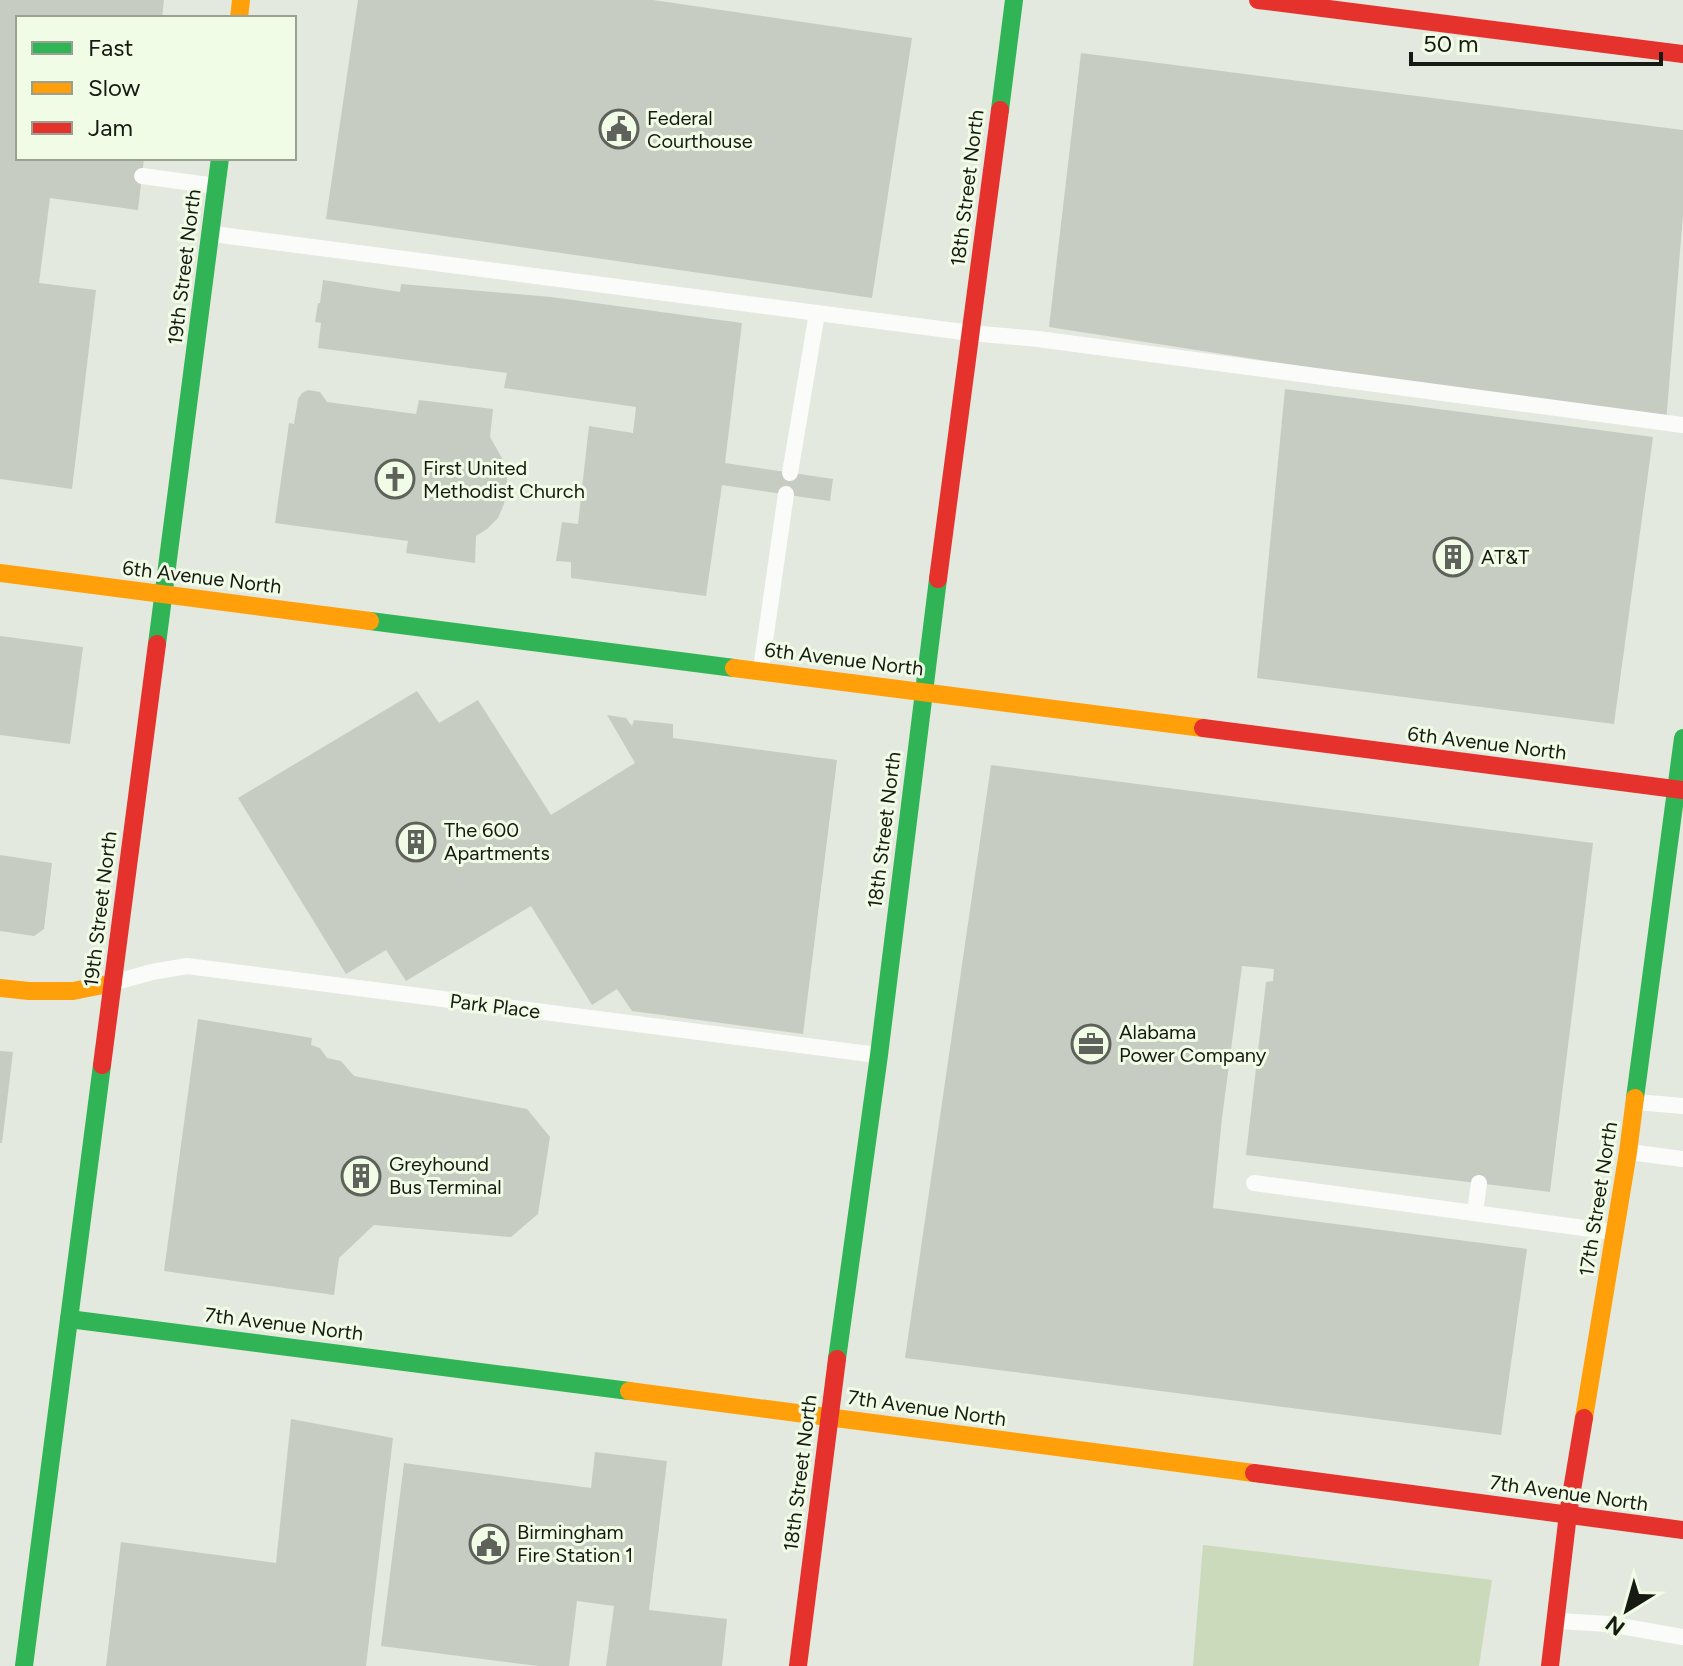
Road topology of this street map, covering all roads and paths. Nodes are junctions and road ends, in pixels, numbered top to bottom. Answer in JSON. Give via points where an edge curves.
{"nodes":[{"id":1,"x":1014,"y":0,"type":"edge"},
{"id":2,"x":1258,"y":0,"type":"edge"},
{"id":3,"x":1683,"y":54,"type":"edge"},
{"id":4,"x":220,"y":160,"type":"edge"},
{"id":5,"x":142,"y":176,"type":"dead end"},
{"id":6,"x":217,"y":186,"type":"junction"},
{"id":7,"x":211,"y":234,"type":"junction"},
{"id":8,"x":817,"y":313,"type":"junction"},
{"id":9,"x":971,"y":333,"type":"junction"},
{"id":10,"x":1683,"y":425,"type":"edge"},
{"id":11,"x":790,"y":473,"type":"dead end"},
{"id":12,"x":786,"y":494,"type":"dead end"},
{"id":13,"x":0,"y":573,"type":"edge"},
{"id":14,"x":164,"y":594,"type":"junction"},
{"id":15,"x":761,"y":670,"type":"junction"},
{"id":16,"x":923,"y":691,"type":"junction"},
{"id":17,"x":1683,"y":738,"type":"edge"},
{"id":18,"x":1680,"y":790,"type":"edge"},
{"id":19,"x":113,"y":983,"type":"junction"},
{"id":20,"x":0,"y":988,"type":"edge"},
{"id":21,"x":879,"y":1055,"type":"junction"},
{"id":22,"x":1635,"y":1101,"type":"junction"},
{"id":23,"x":1683,"y":1106,"type":"edge"},
{"id":24,"x":1628,"y":1152,"type":"junction"},
{"id":25,"x":1683,"y":1159,"type":"edge"},
{"id":26,"x":1254,"y":1183,"type":"dead end"},
{"id":27,"x":1479,"y":1183,"type":"dead end"},
{"id":28,"x":1475,"y":1212,"type":"junction"},
{"id":29,"x":1615,"y":1232,"type":"junction"},
{"id":30,"x":69,"y":1319,"type":"junction"},
{"id":31,"x":829,"y":1417,"type":"junction"},
{"id":32,"x":1568,"y":1514,"type":"junction"},
{"id":33,"x":1683,"y":1530,"type":"edge"},
{"id":34,"x":1556,"y":1621,"type":"junction"},
{"id":35,"x":1683,"y":1637,"type":"edge"},
{"id":36,"x":24,"y":1666,"type":"edge"},
{"id":37,"x":798,"y":1666,"type":"edge"},
{"id":38,"x":1550,"y":1666,"type":"edge"}],
"edges":[{"from":1,"to":9,"type":"street","name":"18th Street North"},
{"from":2,"to":3,"type":"street"},
{"from":4,"to":6,"type":"street","name":"19th Street North"},
{"from":5,"to":6,"type":"lane"},
{"from":6,"to":7,"type":"street","name":"19th Street North"},
{"from":7,"to":8,"type":"lane"},
{"from":7,"to":14,"type":"street","name":"19th Street North"},
{"from":8,"to":9,"type":"lane"},
{"from":8,"to":11,"type":"lane"},
{"from":9,"to":10,"type":"lane"},
{"from":9,"to":16,"type":"street","name":"18th Street North"},
{"from":12,"to":15,"type":"lane"},
{"from":13,"to":14,"type":"street","name":"6th Avenue North"},
{"from":14,"to":15,"type":"street","name":"6th Avenue North"},
{"from":14,"to":19,"type":"street","name":"19th Street North"},
{"from":15,"to":16,"type":"street","name":"6th Avenue North"},
{"from":16,"to":18,"type":"street","name":"6th Avenue North"},
{"from":16,"to":21,"type":"street","name":"18th Street North"},
{"from":17,"to":18,"type":"street","name":"17th Street North"},
{"from":18,"to":22,"type":"street","name":"17th Street North"},
{"from":19,"to":20,"type":"street","via":[[73,991]]},
{"from":19,"to":21,"type":"lane","name":"Park Place","via":[[187,966]]},
{"from":19,"to":30,"type":"street","name":"19th Street North"},
{"from":21,"to":31,"type":"street","name":"18th Street North"},
{"from":22,"to":23,"type":"lane"},
{"from":22,"to":24,"type":"street","name":"17th Street North"},
{"from":24,"to":25,"type":"lane"},
{"from":24,"to":29,"type":"street","name":"17th Street North"},
{"from":26,"to":28,"type":"lane"},
{"from":27,"to":28,"type":"lane"},
{"from":28,"to":29,"type":"lane"},
{"from":29,"to":32,"type":"street","name":"17th Street North"},
{"from":30,"to":31,"type":"street","name":"7th Avenue North"},
{"from":30,"to":36,"type":"street","name":"19th Street North"},
{"from":31,"to":32,"type":"street","name":"7th Avenue North"},
{"from":31,"to":37,"type":"street","name":"18th Street North"},
{"from":32,"to":33,"type":"street","name":"7th Avenue North"},
{"from":32,"to":34,"type":"street","name":"17th Street North"},
{"from":34,"to":35,"type":"lane"},
{"from":34,"to":38,"type":"street","name":"17th Street North"}]}
